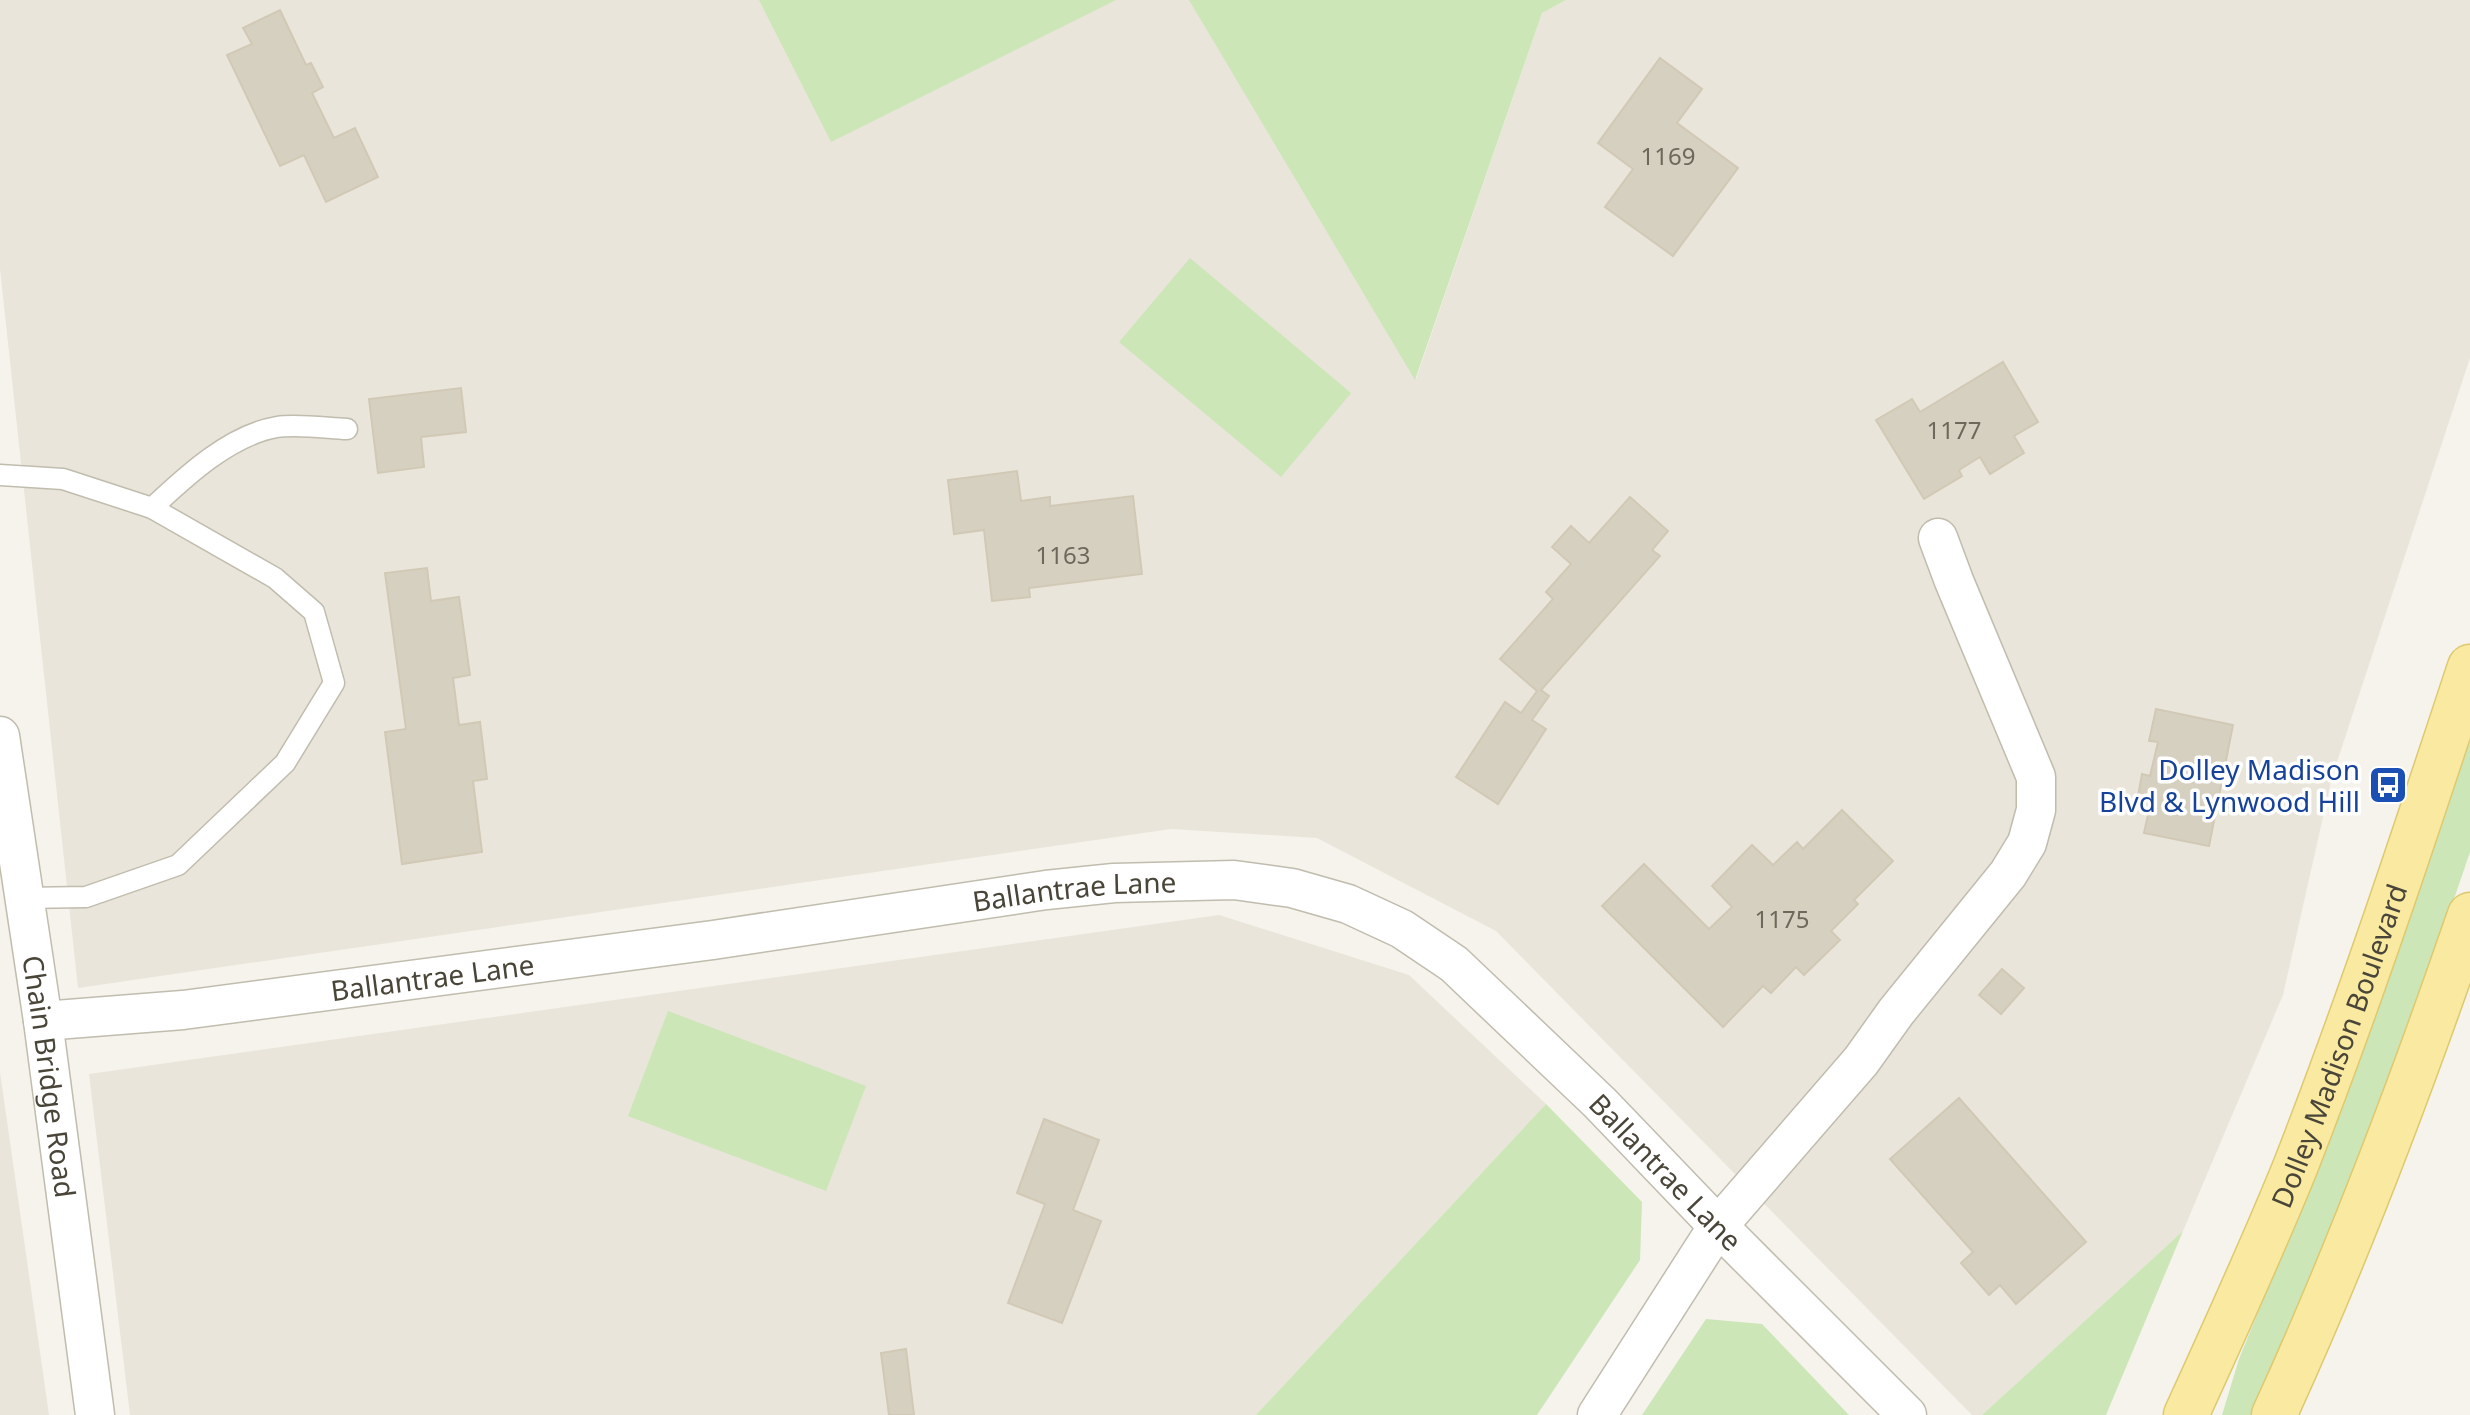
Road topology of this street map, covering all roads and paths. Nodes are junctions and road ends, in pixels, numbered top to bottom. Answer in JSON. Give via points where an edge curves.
{"nodes":[{"id":1,"x":347,"y":429,"type":"dead end"},
{"id":2,"x":0,"y":475,"type":"edge"},
{"id":3,"x":152,"y":508,"type":"junction"},
{"id":4,"x":1938,"y":538,"type":"dead end"},
{"id":5,"x":2470,"y":667,"type":"edge"},
{"id":6,"x":0,"y":736,"type":"edge"},
{"id":7,"x":24,"y":898,"type":"junction"},
{"id":8,"x":2470,"y":915,"type":"edge"},
{"id":9,"x":43,"y":1021,"type":"junction"},
{"id":10,"x":1718,"y":1226,"type":"junction"},
{"id":11,"x":95,"y":1415,"type":"edge"},
{"id":12,"x":1597,"y":1415,"type":"edge"},
{"id":13,"x":1907,"y":1415,"type":"edge"},
{"id":14,"x":2186,"y":1415,"type":"edge"},
{"id":15,"x":2274,"y":1415,"type":"edge"}],
"edges":[{"from":1,"to":3,"type":"lane","via":[[278,427],[237,441],[194,469]]},
{"from":2,"to":3,"type":"lane","via":[[63,479]]},
{"from":3,"to":7,"type":"lane","via":[[275,578],[314,612],[334,683],[285,763],[178,865],[86,897]]},
{"from":4,"to":10,"type":"street","via":[[2036,777],[2036,810],[2027,843],[1861,1061]]},
{"from":5,"to":14,"type":"main road","name":"Dolley Madison Boulevard","via":[[2313,1118]]},
{"from":6,"to":7,"type":"street","name":"Chain Bridge Road"},
{"from":7,"to":9,"type":"street","name":"Chain Bridge Road"},
{"from":8,"to":15,"type":"main road","via":[[2362,1206]]},
{"from":9,"to":10,"type":"street","name":"Ballantrae Lane","via":[[214,1006],[1046,890],[1234,880],[1292,888],[1348,904],[1402,929],[1454,964],[1600,1103]]},
{"from":9,"to":11,"type":"street","name":"Chain Bridge Road"},
{"from":10,"to":12,"type":"street"},
{"from":10,"to":13,"type":"street","name":"Ballantrae Lane"}]}
